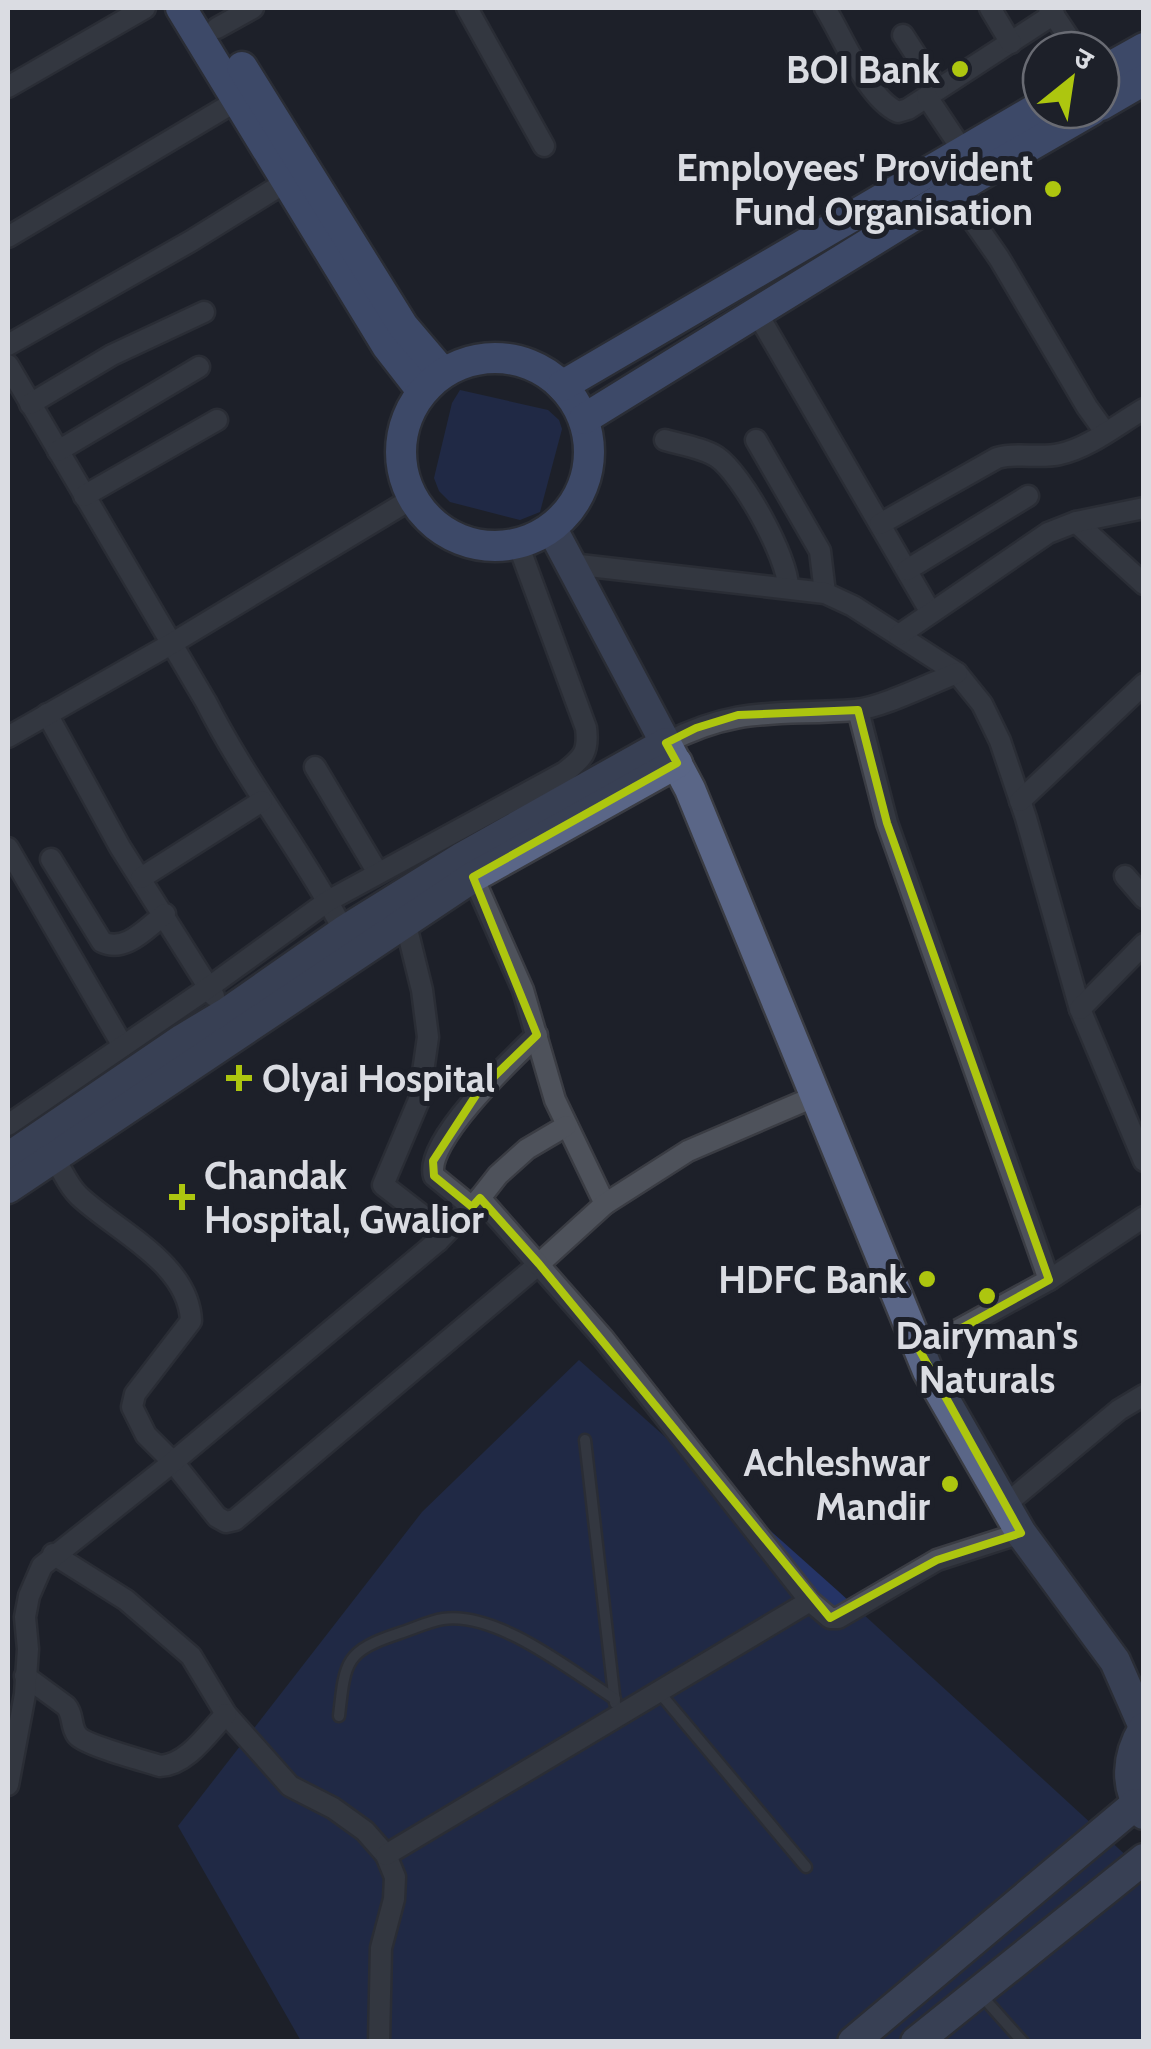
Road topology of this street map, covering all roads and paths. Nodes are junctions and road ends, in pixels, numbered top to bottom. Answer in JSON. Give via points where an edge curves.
{"nodes":[{"id":1,"x":145,"y":8,"type":"edge"},
{"id":2,"x":181,"y":8,"type":"edge"},
{"id":3,"x":253,"y":8,"type":"edge"},
{"id":4,"x":467,"y":8,"type":"edge"},
{"id":5,"x":824,"y":8,"type":"edge"},
{"id":6,"x":990,"y":8,"type":"edge"},
{"id":7,"x":1051,"y":11,"type":"edge"},
{"id":8,"x":212,"y":18,"type":"edge"},
{"id":9,"x":903,"y":34,"type":"dead end"},
{"id":10,"x":1011,"y":42,"type":"junction"},
{"id":11,"x":1144,"y":48,"type":"edge"},
{"id":12,"x":1121,"y":61,"type":"edge"},
{"id":13,"x":1144,"y":80,"type":"edge"},
{"id":14,"x":8,"y":87,"type":"edge"},
{"id":15,"x":933,"y":93,"type":"junction"},
{"id":16,"x":1121,"y":93,"type":"edge"},
{"id":17,"x":238,"y":100,"type":"junction"},
{"id":18,"x":1021,"y":118,"type":"edge"},
{"id":19,"x":1058,"y":130,"type":"edge"},
{"id":20,"x":544,"y":146,"type":"dead end"},
{"id":21,"x":963,"y":151,"type":"junction"},
{"id":22,"x":286,"y":182,"type":"junction"},
{"id":23,"x":953,"y":192,"type":"junction"},
{"id":24,"x":8,"y":237,"type":"edge"},
{"id":25,"x":204,"y":312,"type":"dead end"},
{"id":26,"x":756,"y":313,"type":"junction"},
{"id":27,"x":8,"y":344,"type":"edge"},
{"id":28,"x":8,"y":365,"type":"edge"},
{"id":29,"x":199,"y":367,"type":"dead end"},
{"id":30,"x":433,"y":382,"type":"junction"},
{"id":31,"x":562,"y":386,"type":"junction"},
{"id":32,"x":30,"y":404,"type":"junction"},
{"id":33,"x":1144,"y":408,"type":"edge"},
{"id":34,"x":217,"y":420,"type":"dead end"},
{"id":35,"x":584,"y":420,"type":"junction"},
{"id":36,"x":1105,"y":432,"type":"junction"},
{"id":37,"x":665,"y":440,"type":"dead end"},
{"id":38,"x":756,"y":440,"type":"dead end"},
{"id":39,"x":58,"y":452,"type":"junction"},
{"id":40,"x":84,"y":496,"type":"junction"},
{"id":41,"x":1028,"y":496,"type":"dead end"},
{"id":42,"x":413,"y":498,"type":"junction"},
{"id":43,"x":1144,"y":508,"type":"edge"},
{"id":44,"x":1076,"y":522,"type":"junction"},
{"id":45,"x":880,"y":524,"type":"junction"},
{"id":46,"x":552,"y":529,"type":"junction"},
{"id":47,"x":518,"y":544,"type":"junction"},
{"id":48,"x":571,"y":564,"type":"junction"},
{"id":49,"x":907,"y":570,"type":"junction"},
{"id":50,"x":1144,"y":584,"type":"edge"},
{"id":51,"x":788,"y":586,"type":"junction"},
{"id":52,"x":825,"y":593,"type":"junction"},
{"id":53,"x":930,"y":611,"type":"junction"},
{"id":54,"x":899,"y":635,"type":"junction"},
{"id":55,"x":172,"y":644,"type":"junction"},
{"id":56,"x":957,"y":673,"type":"junction"},
{"id":57,"x":1144,"y":684,"type":"edge"},
{"id":58,"x":858,"y":710,"type":"junction"},
{"id":59,"x":46,"y":714,"type":"junction"},
{"id":60,"x":8,"y":737,"type":"edge"},
{"id":61,"x":671,"y":753,"type":"junction"},
{"id":62,"x":315,"y":768,"type":"dead end"},
{"id":63,"x":262,"y":801,"type":"junction"},
{"id":64,"x":1020,"y":801,"type":"junction"},
{"id":65,"x":8,"y":848,"type":"edge"},
{"id":66,"x":51,"y":860,"type":"dead end"},
{"id":67,"x":378,"y":873,"type":"junction"},
{"id":68,"x":1126,"y":876,"type":"dead end"},
{"id":69,"x":474,"y":877,"type":"junction"},
{"id":70,"x":142,"y":878,"type":"junction"},
{"id":71,"x":1144,"y":898,"type":"edge"},
{"id":72,"x":328,"y":900,"type":"junction"},
{"id":73,"x":402,"y":910,"type":"junction"},
{"id":74,"x":164,"y":914,"type":"junction"},
{"id":75,"x":344,"y":931,"type":"junction"},
{"id":76,"x":1144,"y":944,"type":"edge"},
{"id":77,"x":208,"y":988,"type":"junction"},
{"id":78,"x":1080,"y":1010,"type":"junction"},
{"id":79,"x":228,"y":1012,"type":"junction"},
{"id":80,"x":536,"y":1035,"type":"junction"},
{"id":81,"x":123,"y":1046,"type":"junction"},
{"id":82,"x":816,"y":1096,"type":"junction"},
{"id":83,"x":8,"y":1125,"type":"edge"},
{"id":84,"x":566,"y":1126,"type":"junction"},
{"id":85,"x":44,"y":1148,"type":"junction"},
{"id":86,"x":8,"y":1158,"type":"edge"},
{"id":87,"x":1144,"y":1161,"type":"edge"},
{"id":88,"x":8,"y":1188,"type":"edge"},
{"id":89,"x":476,"y":1203,"type":"junction"},
{"id":90,"x":604,"y":1204,"type":"junction"},
{"id":91,"x":1144,"y":1218,"type":"edge"},
{"id":92,"x":438,"y":1241,"type":"junction"},
{"id":93,"x":540,"y":1264,"type":"junction"},
{"id":94,"x":1048,"y":1280,"type":"junction"},
{"id":95,"x":920,"y":1351,"type":"junction"},
{"id":96,"x":1144,"y":1395,"type":"edge"},
{"id":97,"x":585,"y":1440,"type":"dead end"},
{"id":98,"x":173,"y":1462,"type":"junction"},
{"id":99,"x":1005,"y":1505,"type":"junction"},
{"id":100,"x":1022,"y":1533,"type":"junction"},
{"id":101,"x":53,"y":1554,"type":"junction"},
{"id":102,"x":810,"y":1600,"type":"junction"},
{"id":103,"x":16,"y":1620,"type":"edge"},
{"id":104,"x":1116,"y":1662,"type":"junction"},
{"id":105,"x":19,"y":1679,"type":"edge"},
{"id":106,"x":1144,"y":1682,"type":"edge"},
{"id":107,"x":658,"y":1692,"type":"junction"},
{"id":108,"x":616,"y":1708,"type":"junction"},
{"id":109,"x":226,"y":1714,"type":"junction"},
{"id":110,"x":338,"y":1716,"type":"dead end"},
{"id":111,"x":1144,"y":1727,"type":"edge"},
{"id":112,"x":10,"y":1757,"type":"edge"},
{"id":113,"x":8,"y":1785,"type":"edge"},
{"id":114,"x":1140,"y":1809,"type":"edge"},
{"id":115,"x":386,"y":1855,"type":"junction"},
{"id":116,"x":1144,"y":1859,"type":"edge"},
{"id":117,"x":806,"y":1868,"type":"dead end"},
{"id":118,"x":977,"y":1991,"type":"junction"},
{"id":119,"x":379,"y":2042,"type":"edge"},
{"id":120,"x":854,"y":2042,"type":"edge"},
{"id":121,"x":916,"y":2042,"type":"edge"},
{"id":122,"x":1023,"y":2042,"type":"edge"}],
"edges":[{"from":1,"to":14,"type":"street"},
{"from":2,"to":17,"type":"main road"},
{"from":3,"to":8,"type":"street"},
{"from":4,"to":20,"type":"street"},
{"from":5,"to":15,"type":"street","via":[[888,108],[898,112]]},
{"from":6,"to":10,"type":"street"},
{"from":7,"to":10,"type":"street"},
{"from":8,"to":30,"type":"main road"},
{"from":9,"to":15,"type":"street"},
{"from":10,"to":15,"type":"street"},
{"from":11,"to":12,"type":"main road"},
{"from":13,"to":16,"type":"main road"},
{"from":15,"to":21,"type":"street"},
{"from":17,"to":22,"type":"main road"},
{"from":17,"to":24,"type":"street"},
{"from":18,"to":21,"type":"main road"},
{"from":19,"to":23,"type":"main road"},
{"from":21,"to":31,"type":"main road"},
{"from":22,"to":27,"type":"street"},
{"from":22,"to":30,"type":"main road","via":[[387,346]]},
{"from":23,"to":26,"type":"main road"},
{"from":23,"to":36,"type":"street"},
{"from":25,"to":32,"type":"street"},
{"from":26,"to":35,"type":"main road"},
{"from":26,"to":45,"type":"street"},
{"from":28,"to":32,"type":"street"},
{"from":29,"to":39,"type":"street"},
{"from":30,"to":31,"type":"main road","via":[[466,362],[505,359],[542,370]]},
{"from":30,"to":42,"type":"main road","via":[[408,416],[401,443],[402,472]]},
{"from":31,"to":35,"type":"main road"},
{"from":32,"to":39,"type":"street"},
{"from":33,"to":36,"type":"street"},
{"from":34,"to":40,"type":"street"},
{"from":35,"to":46,"type":"main road","via":[[590,451],[585,482]]},
{"from":36,"to":45,"type":"street","via":[[1058,455],[996,458]]},
{"from":37,"to":51,"type":"street","via":[[710,453],[738,478],[783,562]]},
{"from":38,"to":52,"type":"street","via":[[820,551]]},
{"from":39,"to":40,"type":"street"},
{"from":40,"to":55,"type":"street"},
{"from":41,"to":49,"type":"street"},
{"from":42,"to":47,"type":"main road","via":[[458,539]]},
{"from":42,"to":55,"type":"street"},
{"from":43,"to":44,"type":"street"},
{"from":44,"to":50,"type":"street"},
{"from":44,"to":53,"type":"street","via":[[1048,533]]},
{"from":45,"to":49,"type":"street"},
{"from":46,"to":47,"type":"main road"},
{"from":46,"to":48,"type":"main road"},
{"from":47,"to":67,"type":"street","via":[[586,728],[584,757]]},
{"from":48,"to":51,"type":"street"},
{"from":48,"to":61,"type":"main road"},
{"from":49,"to":53,"type":"street"},
{"from":51,"to":52,"type":"street"},
{"from":52,"to":54,"type":"street"},
{"from":53,"to":54,"type":"street"},
{"from":54,"to":56,"type":"street"},
{"from":55,"to":59,"type":"street"},
{"from":55,"to":63,"type":"street"},
{"from":56,"to":58,"type":"street"},
{"from":56,"to":64,"type":"street","via":[[994,728]]},
{"from":57,"to":64,"type":"street"},
{"from":58,"to":61,"type":"street","via":[[738,716],[696,728]]},
{"from":58,"to":94,"type":"street","via":[[887,823]]},
{"from":59,"to":60,"type":"street"},
{"from":59,"to":70,"type":"street"},
{"from":61,"to":69,"type":"main road"},
{"from":61,"to":73,"type":"main road","via":[[463,856]]},
{"from":61,"to":82,"type":"main road"},
{"from":62,"to":67,"type":"street"},
{"from":63,"to":70,"type":"street"},
{"from":63,"to":72,"type":"street"},
{"from":64,"to":78,"type":"street"},
{"from":65,"to":81,"type":"street"},
{"from":66,"to":74,"type":"street","via":[[102,942],[122,946]]},
{"from":67,"to":72,"type":"street"},
{"from":68,"to":71,"type":"street"},
{"from":69,"to":73,"type":"main road"},
{"from":69,"to":80,"type":"street"},
{"from":70,"to":74,"type":"street"},
{"from":72,"to":75,"type":"street"},
{"from":72,"to":77,"type":"street"},
{"from":73,"to":75,"type":"main road"},
{"from":73,"to":85,"type":"main road"},
{"from":73,"to":92,"type":"street","via":[[428,1037],[420,1100],[383,1185],[427,1219]]},
{"from":74,"to":77,"type":"street"},
{"from":75,"to":79,"type":"main road"},
{"from":76,"to":78,"type":"street"},
{"from":77,"to":79,"type":"street"},
{"from":77,"to":81,"type":"street"},
{"from":78,"to":87,"type":"street"},
{"from":79,"to":85,"type":"main road"},
{"from":80,"to":84,"type":"street"},
{"from":80,"to":89,"type":"street","via":[[478,1092],[433,1161],[434,1176]]},
{"from":81,"to":83,"type":"street"},
{"from":82,"to":90,"type":"street","via":[[688,1151]]},
{"from":82,"to":95,"type":"main road"},
{"from":84,"to":89,"type":"street","via":[[498,1174]]},
{"from":84,"to":90,"type":"street"},
{"from":85,"to":86,"type":"main road"},
{"from":85,"to":88,"type":"main road"},
{"from":85,"to":98,"type":"street","via":[[76,1194],[176,1278],[191,1311],[188,1328],[132,1407],[146,1435]]},
{"from":89,"to":92,"type":"street"},
{"from":89,"to":93,"type":"street"},
{"from":90,"to":93,"type":"street"},
{"from":91,"to":94,"type":"street"},
{"from":92,"to":98,"type":"street"},
{"from":93,"to":98,"type":"street","via":[[235,1520],[216,1517]]},
{"from":93,"to":102,"type":"street"},
{"from":94,"to":95,"type":"street"},
{"from":95,"to":99,"type":"main road"},
{"from":96,"to":99,"type":"street"},
{"from":97,"to":108,"type":"lane"},
{"from":98,"to":101,"type":"street"},
{"from":99,"to":100,"type":"main road"},
{"from":100,"to":102,"type":"street","via":[[938,1560],[838,1618]]},
{"from":100,"to":104,"type":"main road"},
{"from":101,"to":103,"type":"street"},
{"from":101,"to":109,"type":"street","via":[[126,1600],[191,1656]]},
{"from":102,"to":107,"type":"street"},
{"from":103,"to":105,"type":"street"},
{"from":104,"to":106,"type":"main road"},
{"from":104,"to":111,"type":"main road"},
{"from":105,"to":109,"type":"street","via":[[66,1706],[84,1740],[160,1766],[183,1758]]},
{"from":105,"to":112,"type":"street"},
{"from":107,"to":108,"type":"street"},
{"from":107,"to":117,"type":"lane"},
{"from":108,"to":110,"type":"lane","via":[[518,1638],[481,1623],[444,1619],[370,1643],[354,1655],[344,1672]]},
{"from":108,"to":115,"type":"street"},
{"from":109,"to":115,"type":"street","via":[[290,1786],[365,1830]]},
{"from":111,"to":114,"type":"main road","via":[[1130,1757],[1129,1781]]},
{"from":112,"to":113,"type":"street"},
{"from":114,"to":120,"type":"main road"},
{"from":115,"to":119,"type":"street","via":[[395,1877],[381,1948]]},
{"from":116,"to":118,"type":"main road"},
{"from":118,"to":121,"type":"main road"},
{"from":118,"to":122,"type":"lane"}]}
